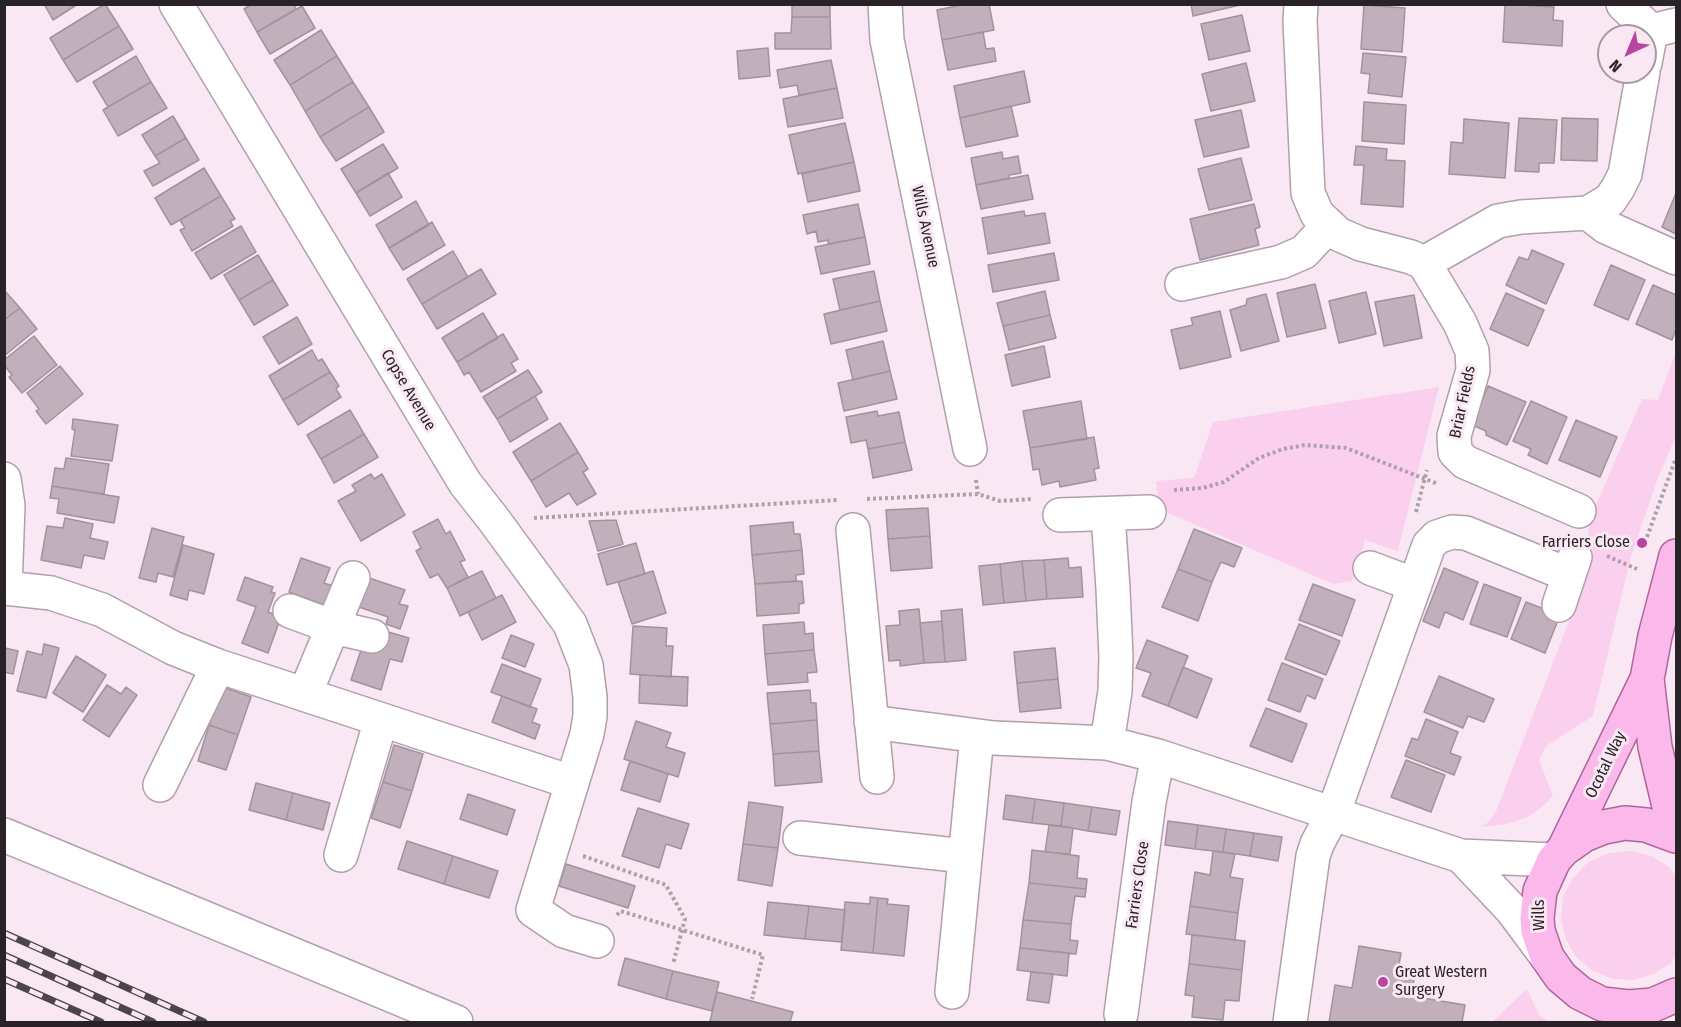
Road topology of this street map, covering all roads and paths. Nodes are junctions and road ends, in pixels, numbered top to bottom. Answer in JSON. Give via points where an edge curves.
{"nodes":[{"id":1,"x":176,"y":4,"type":"edge"},
{"id":2,"x":885,"y":4,"type":"edge"},
{"id":3,"x":1301,"y":4,"type":"edge"},
{"id":4,"x":1623,"y":4,"type":"edge"},
{"id":5,"x":1664,"y":28,"type":"edge"},
{"id":6,"x":1641,"y":84,"type":"edge"},
{"id":7,"x":1588,"y":213,"type":"junction"},
{"id":8,"x":1329,"y":225,"type":"junction"},
{"id":9,"x":1677,"y":258,"type":"edge"},
{"id":10,"x":1424,"y":263,"type":"junction"},
{"id":11,"x":1182,"y":284,"type":"dead end"},
{"id":12,"x":970,"y":449,"type":"dead end"},
{"id":13,"x":1677,"y":458,"type":"edge"},
{"id":14,"x":4,"y":479,"type":"edge"},
{"id":15,"x":1579,"y":511,"type":"dead end"},
{"id":16,"x":1107,"y":513,"type":"junction"},
{"id":17,"x":1149,"y":513,"type":"dead end"},
{"id":18,"x":1060,"y":515,"type":"dead end"},
{"id":19,"x":854,"y":530,"type":"dead end"},
{"id":20,"x":1644,"y":548,"type":"dead end"},
{"id":21,"x":1677,"y":556,"type":"edge"},
{"id":22,"x":1641,"y":558,"type":"dead end"},
{"id":23,"x":1370,"y":568,"type":"dead end"},
{"id":24,"x":353,"y":578,"type":"dead end"},
{"id":25,"x":1635,"y":578,"type":"dead end"},
{"id":26,"x":1567,"y":579,"type":"dead end"},
{"id":27,"x":1415,"y":585,"type":"junction"},
{"id":28,"x":5,"y":588,"type":"edge"},
{"id":29,"x":290,"y":611,"type":"dead end"},
{"id":30,"x":333,"y":627,"type":"junction"},
{"id":31,"x":372,"y":636,"type":"dead end"},
{"id":32,"x":218,"y":666,"type":"junction"},
{"id":33,"x":1647,"y":679,"type":"junction"},
{"id":34,"x":305,"y":694,"type":"junction"},
{"id":35,"x":381,"y":720,"type":"junction"},
{"id":36,"x":871,"y":722,"type":"junction"},
{"id":37,"x":977,"y":736,"type":"junction"},
{"id":38,"x":1107,"y":743,"type":"junction"},
{"id":39,"x":1158,"y":756,"type":"junction"},
{"id":40,"x":877,"y":777,"type":"dead end"},
{"id":41,"x":571,"y":782,"type":"junction"},
{"id":42,"x":160,"y":785,"type":"dead end"},
{"id":43,"x":1333,"y":814,"type":"junction"},
{"id":44,"x":4,"y":835,"type":"edge"},
{"id":45,"x":1677,"y":836,"type":"edge"},
{"id":46,"x":800,"y":838,"type":"dead end"},
{"id":47,"x":552,"y":846,"type":"junction"},
{"id":48,"x":341,"y":855,"type":"dead end"},
{"id":49,"x":1559,"y":855,"type":"junction"},
{"id":50,"x":965,"y":856,"type":"junction"},
{"id":51,"x":1461,"y":856,"type":"junction"},
{"id":52,"x":682,"y":930,"type":"junction"},
{"id":53,"x":597,"y":942,"type":"joint"},
{"id":54,"x":1547,"y":957,"type":"junction"},
{"id":55,"x":673,"y":964,"type":"dead end"},
{"id":56,"x":952,"y":992,"type":"dead end"},
{"id":57,"x":1677,"y":995,"type":"edge"},
{"id":58,"x":752,"y":999,"type":"dead end"},
{"id":59,"x":1602,"y":1004,"type":"junction"},
{"id":60,"x":1121,"y":1014,"type":"dead end"},
{"id":61,"x":456,"y":1023,"type":"edge"},
{"id":62,"x":1290,"y":1023,"type":"edge"},
{"id":63,"x":1644,"y":1023,"type":"edge"}],
"edges":[{"from":1,"to":41,"type":"street","name":"Copse Avenue","via":[[465,483],[570,624],[586,665],[590,697],[587,734]]},
{"from":2,"to":12,"type":"street","name":"Wills Avenue","via":[[887,40]]},
{"from":3,"to":8,"type":"street","via":[[1308,193],[1317,213]]},
{"from":4,"to":5,"type":"street"},
{"from":6,"to":7,"type":"street","via":[[1624,174],[1610,200]]},
{"from":7,"to":9,"type":"street","via":[[1606,227]]},
{"from":7,"to":10,"type":"street","via":[[1498,221]]},
{"from":8,"to":10,"type":"street","via":[[1338,234],[1361,244]]},
{"from":8,"to":11,"type":"street","via":[[1304,252],[1281,262]]},
{"from":10,"to":15,"type":"street","name":"Briar Fields","via":[[1472,351],[1473,370],[1454,436],[1455,452],[1465,462]]},
{"from":13,"to":20,"type":"path"},
{"from":14,"to":28,"type":"street","via":[[8,506]]},
{"from":16,"to":17,"type":"street"},
{"from":16,"to":18,"type":"street"},
{"from":16,"to":38,"type":"street","via":[[1116,657]]},
{"from":19,"to":36,"type":"street"},
{"from":21,"to":33,"type":"main road","name":"Ocotal Way"},
{"from":22,"to":25,"type":"path"},
{"from":23,"to":27,"type":"street"},
{"from":24,"to":30,"type":"street"},
{"from":26,"to":27,"type":"street","via":[[1466,533],[1452,532],[1437,537],[1429,545]]},
{"from":27,"to":43,"type":"street"},
{"from":28,"to":32,"type":"street","via":[[51,593],[102,610],[173,648]]},
{"from":29,"to":30,"type":"street"},
{"from":30,"to":31,"type":"street"},
{"from":30,"to":34,"type":"street"},
{"from":32,"to":34,"type":"street"},
{"from":32,"to":42,"type":"street"},
{"from":33,"to":45,"type":"main road","name":"Ocotal Way","via":[[1654,747]]},
{"from":33,"to":49,"type":"main road","name":"Ocotal Way"},
{"from":34,"to":35,"type":"street"},
{"from":35,"to":41,"type":"street"},
{"from":35,"to":48,"type":"street"},
{"from":36,"to":37,"type":"street"},
{"from":36,"to":40,"type":"street"},
{"from":37,"to":38,"type":"street"},
{"from":37,"to":50,"type":"street"},
{"from":38,"to":39,"type":"street"},
{"from":39,"to":43,"type":"street"},
{"from":39,"to":60,"type":"street","name":"Farriers Close"},
{"from":41,"to":47,"type":"street","name":"Copse Avenue"},
{"from":43,"to":51,"type":"street"},
{"from":43,"to":62,"type":"street","via":[[1313,856]]},
{"from":44,"to":61,"type":"street"},
{"from":45,"to":49,"type":"main road","via":[[1646,825],[1625,823],[1593,831]]},
{"from":46,"to":50,"type":"street"},
{"from":47,"to":52,"type":"path","via":[[666,885],[685,919]]},
{"from":47,"to":53,"type":"street","name":"Copse Avenue","via":[[533,910],[564,931]]},
{"from":49,"to":51,"type":"street"},
{"from":49,"to":54,"type":"main road","name":"Wills","via":[[1545,879],[1538,904],[1539,931]]},
{"from":50,"to":56,"type":"street"},
{"from":51,"to":54,"type":"street","via":[[1512,910]]},
{"from":52,"to":53,"type":"path","via":[[620,911]]},
{"from":52,"to":55,"type":"path"},
{"from":52,"to":58,"type":"path","via":[[763,955]]},
{"from":54,"to":59,"type":"main road","name":"Wills","via":[[1570,985]]},
{"from":57,"to":59,"type":"main road","name":"Wills","via":[[1640,1007]]},
{"from":59,"to":63,"type":"main road"}]}
